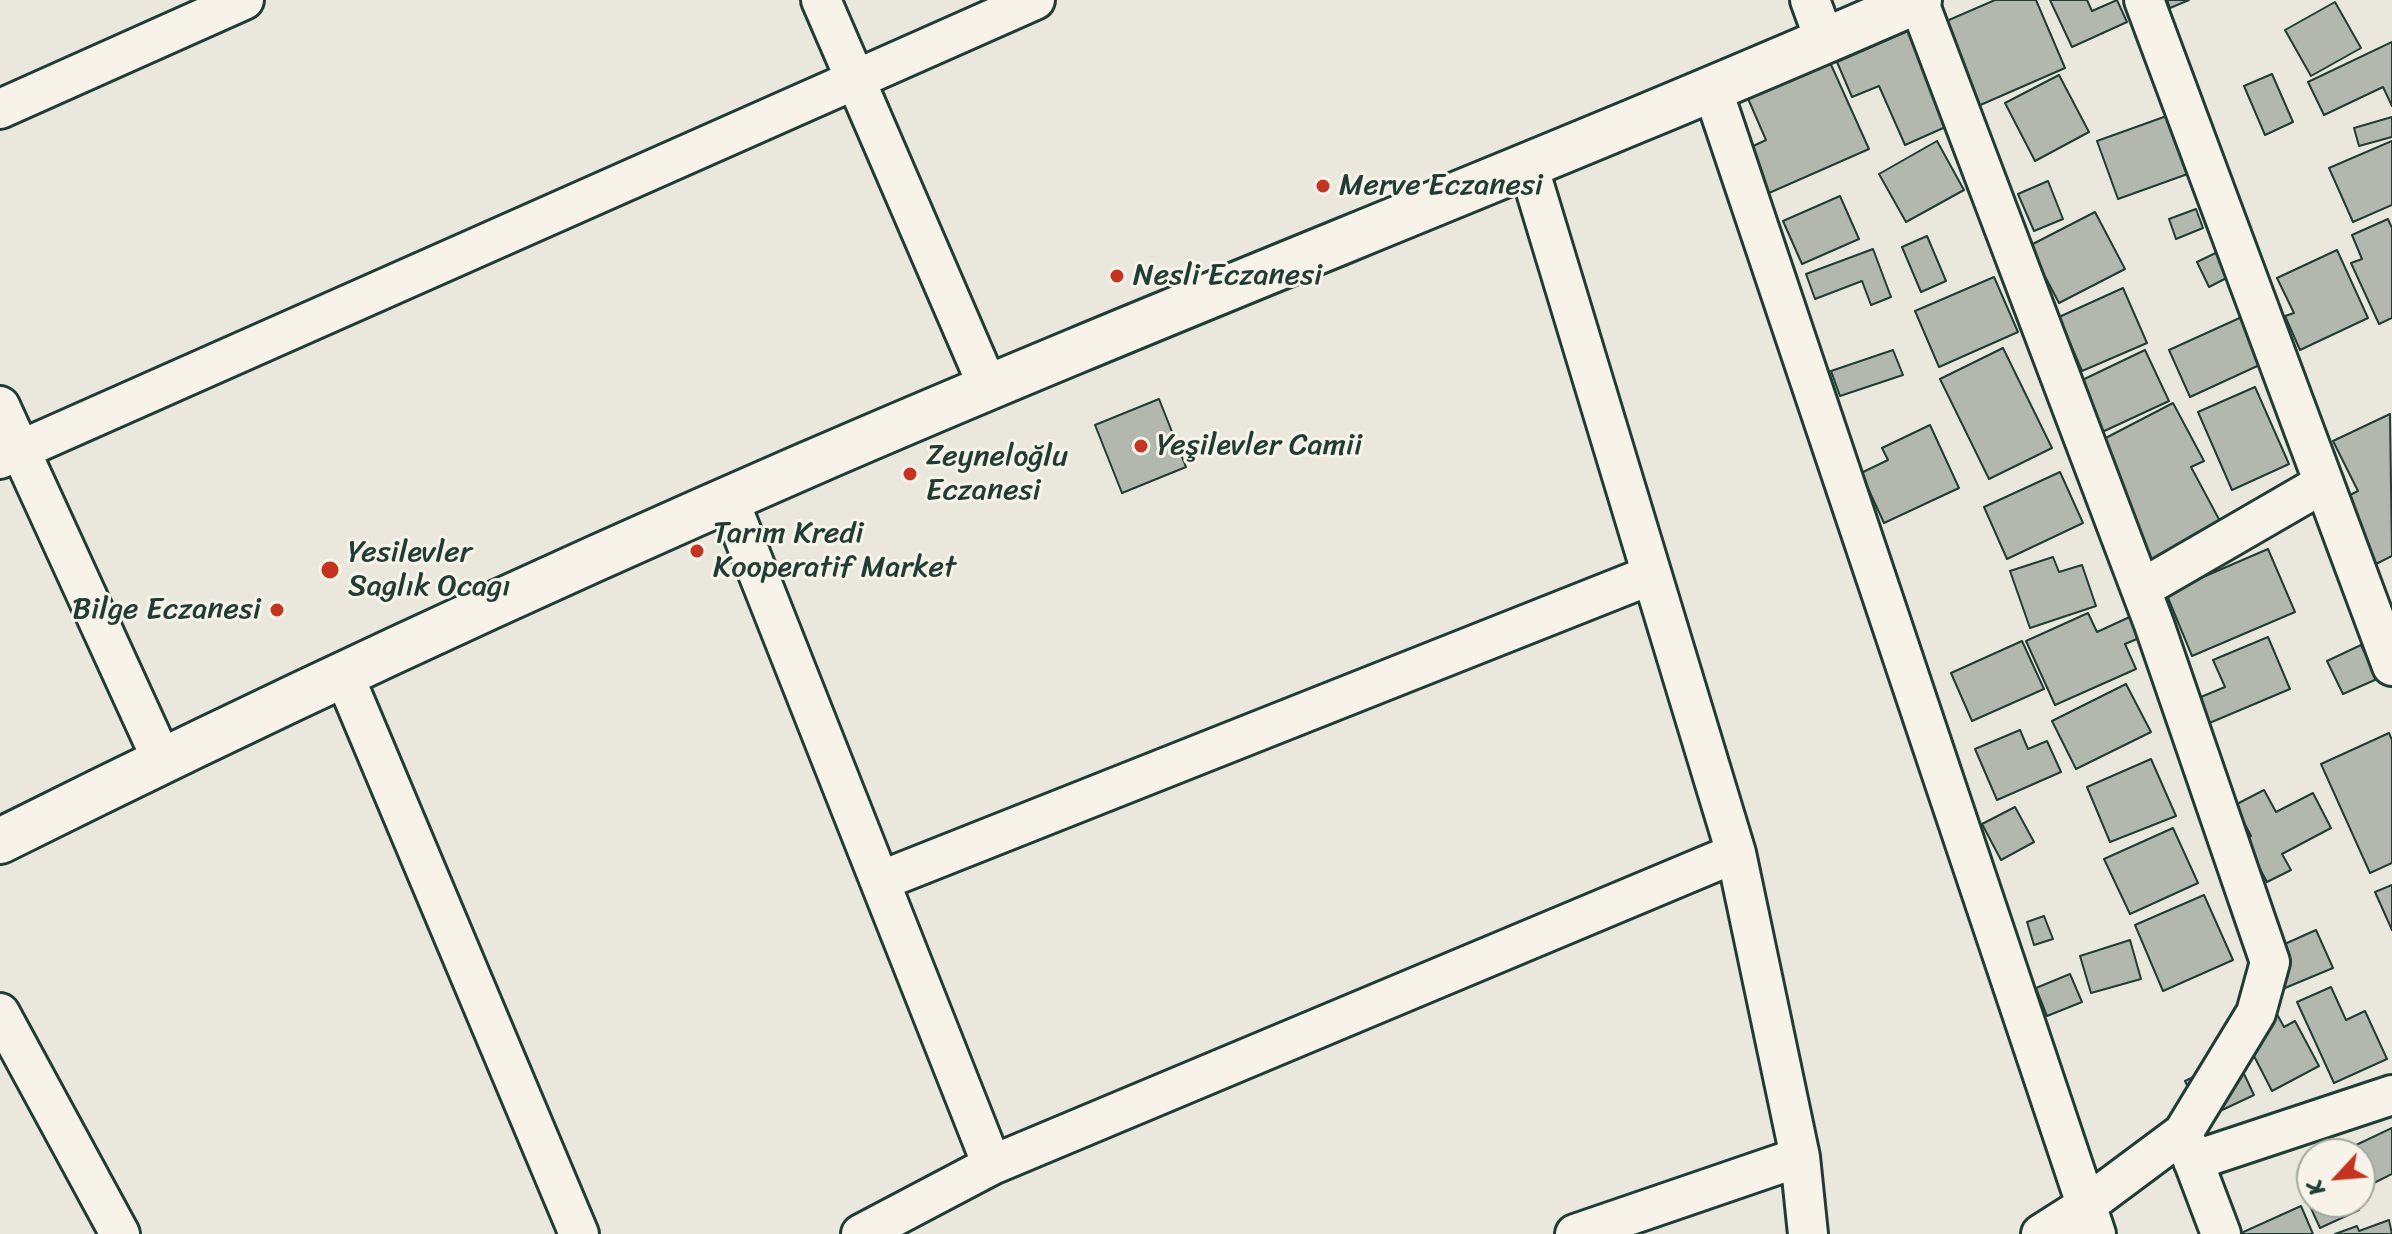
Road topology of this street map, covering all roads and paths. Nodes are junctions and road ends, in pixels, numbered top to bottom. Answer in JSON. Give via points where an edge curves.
{"nodes":[{"id":1,"x":244,"y":0,"type":"edge"},
{"id":2,"x":821,"y":0,"type":"edge"},
{"id":3,"x":1035,"y":0,"type":"edge"},
{"id":4,"x":1810,"y":0,"type":"edge"},
{"id":5,"x":1919,"y":0,"type":"edge"},
{"id":6,"x":2144,"y":0,"type":"edge"},
{"id":7,"x":1825,"y":41,"type":"junction"},
{"id":8,"x":856,"y":80,"type":"junction"},
{"id":9,"x":1712,"y":88,"type":"junction"},
{"id":10,"x":0,"y":109,"type":"edge"},
{"id":11,"x":1528,"y":165,"type":"junction"},
{"id":12,"x":989,"y":389,"type":"junction"},
{"id":13,"x":0,"y":406,"type":"edge"},
{"id":14,"x":10,"y":455,"type":"edge"},
{"id":15,"x":2324,"y":483,"type":"junction"},
{"id":16,"x":729,"y":500,"type":"junction"},
{"id":17,"x":1651,"y":575,"type":"junction"},
{"id":18,"x":2141,"y":589,"type":"junction"},
{"id":19,"x":2392,"y":666,"type":"edge"},
{"id":20,"x":343,"y":673,"type":"junction"},
{"id":21,"x":162,"y":760,"type":"junction"},
{"id":22,"x":0,"y":841,"type":"edge"},
{"id":23,"x":1736,"y":853,"type":"junction"},
{"id":24,"x":880,"y":881,"type":"junction"},
{"id":25,"x":0,"y":1013,"type":"edge"},
{"id":26,"x":2392,"y":1095,"type":"edge"},
{"id":27,"x":2188,"y":1147,"type":"junction"},
{"id":28,"x":1800,"y":1157,"type":"junction"},
{"id":29,"x":992,"y":1165,"type":"junction"},
{"id":30,"x":2090,"y":1220,"type":"edge"},
{"id":31,"x":867,"y":1233,"type":"edge"},
{"id":32,"x":120,"y":1234,"type":"edge"},
{"id":33,"x":579,"y":1234,"type":"edge"},
{"id":34,"x":1575,"y":1234,"type":"edge"},
{"id":35,"x":1808,"y":1234,"type":"edge"},
{"id":36,"x":2041,"y":1234,"type":"edge"},
{"id":37,"x":2221,"y":1234,"type":"edge"}],
"edges":[{"from":1,"to":10,"type":"street"},
{"from":2,"to":8,"type":"street"},
{"from":3,"to":8,"type":"street"},
{"from":4,"to":7,"type":"street"},
{"from":5,"to":7,"type":"main road"},
{"from":5,"to":18,"type":"street"},
{"from":6,"to":15,"type":"street"},
{"from":7,"to":9,"type":"main road"},
{"from":8,"to":12,"type":"street"},
{"from":8,"to":14,"type":"street"},
{"from":9,"to":11,"type":"main road"},
{"from":9,"to":30,"type":"street"},
{"from":11,"to":12,"type":"main road"},
{"from":11,"to":17,"type":"street"},
{"from":12,"to":16,"type":"main road"},
{"from":13,"to":14,"type":"street"},
{"from":14,"to":21,"type":"street"},
{"from":15,"to":18,"type":"street"},
{"from":15,"to":19,"type":"street"},
{"from":16,"to":20,"type":"main road"},
{"from":16,"to":24,"type":"street"},
{"from":17,"to":23,"type":"street"},
{"from":17,"to":24,"type":"street"},
{"from":18,"to":27,"type":"street","via":[[2270,962],[2256,1013]]},
{"from":20,"to":21,"type":"main road"},
{"from":20,"to":33,"type":"street"},
{"from":21,"to":22,"type":"main road"},
{"from":23,"to":28,"type":"street"},
{"from":23,"to":29,"type":"street"},
{"from":24,"to":29,"type":"street"},
{"from":25,"to":32,"type":"street"},
{"from":26,"to":27,"type":"street"},
{"from":27,"to":30,"type":"street"},
{"from":27,"to":37,"type":"street"},
{"from":28,"to":34,"type":"street"},
{"from":28,"to":35,"type":"street"},
{"from":29,"to":31,"type":"street"},
{"from":30,"to":36,"type":"street"}]}
